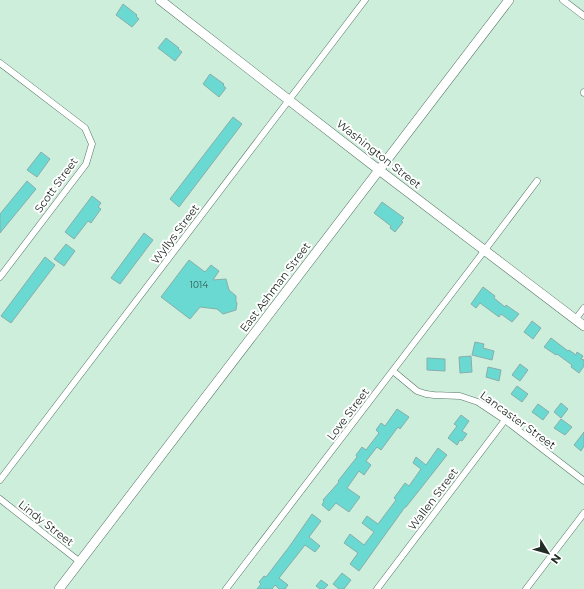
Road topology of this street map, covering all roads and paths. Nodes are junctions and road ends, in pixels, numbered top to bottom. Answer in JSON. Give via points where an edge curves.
{"nodes":[{"id":1,"x":160,"y":0,"type":"edge"},
{"id":2,"x":363,"y":0,"type":"edge"},
{"id":3,"x":510,"y":0,"type":"edge"},
{"id":4,"x":562,"y":0,"type":"edge"},
{"id":5,"x":584,"y":16,"type":"edge"},
{"id":6,"x":0,"y":63,"type":"edge"},
{"id":7,"x":289,"y":100,"type":"junction"},
{"id":8,"x":379,"y":170,"type":"junction"},
{"id":9,"x":537,"y":181,"type":"dead end"},
{"id":10,"x":485,"y":251,"type":"junction"},
{"id":11,"x":0,"y":277,"type":"edge"},
{"id":12,"x":584,"y":308,"type":"edge"},
{"id":13,"x":575,"y":320,"type":"junction"},
{"id":14,"x":584,"y":326,"type":"edge"},
{"id":15,"x":393,"y":371,"type":"junction"},
{"id":16,"x":505,"y":420,"type":"junction"},
{"id":17,"x":0,"y":480,"type":"edge"},
{"id":18,"x":584,"y":481,"type":"edge"},
{"id":19,"x":0,"y":499,"type":"edge"},
{"id":20,"x":584,"y":513,"type":"edge"},
{"id":21,"x":80,"y":562,"type":"junction"},
{"id":22,"x":59,"y":589,"type":"edge"},
{"id":23,"x":226,"y":589,"type":"edge"},
{"id":24,"x":377,"y":589,"type":"edge"},
{"id":25,"x":526,"y":589,"type":"edge"}],
"edges":[{"from":1,"to":7,"type":"street","name":"Washington Street"},
{"from":2,"to":7,"type":"street","name":"Wyllys Street"},
{"from":3,"to":8,"type":"street","name":"East Ashman Street"},
{"from":4,"to":5,"type":"street"},
{"from":6,"to":11,"type":"street","name":"Scott Street","via":[[85,128],[92,144],[86,164]]},
{"from":7,"to":8,"type":"street","name":"Washington Street"},
{"from":7,"to":17,"type":"street","name":"Wyllys Street"},
{"from":8,"to":10,"type":"street","name":"Washington Street"},
{"from":8,"to":21,"type":"street","name":"East Ashman Street"},
{"from":9,"to":10,"type":"street","name":"Love Street"},
{"from":10,"to":13,"type":"street","name":"Washington Street"},
{"from":10,"to":15,"type":"street","name":"Love Street"},
{"from":12,"to":13,"type":"street"},
{"from":13,"to":14,"type":"street","name":"Washington Street"},
{"from":15,"to":16,"type":"street","name":"Lancaster Street","via":[[417,390],[434,395],[469,398]]},
{"from":15,"to":23,"type":"street","name":"Love Street"},
{"from":16,"to":18,"type":"street","name":"Lancaster Street"},
{"from":16,"to":24,"type":"street","name":"Wallen Street"},
{"from":19,"to":21,"type":"street","name":"Lindy Street"},
{"from":20,"to":25,"type":"street"},
{"from":21,"to":22,"type":"street","name":"East Ashman Street"}]}
